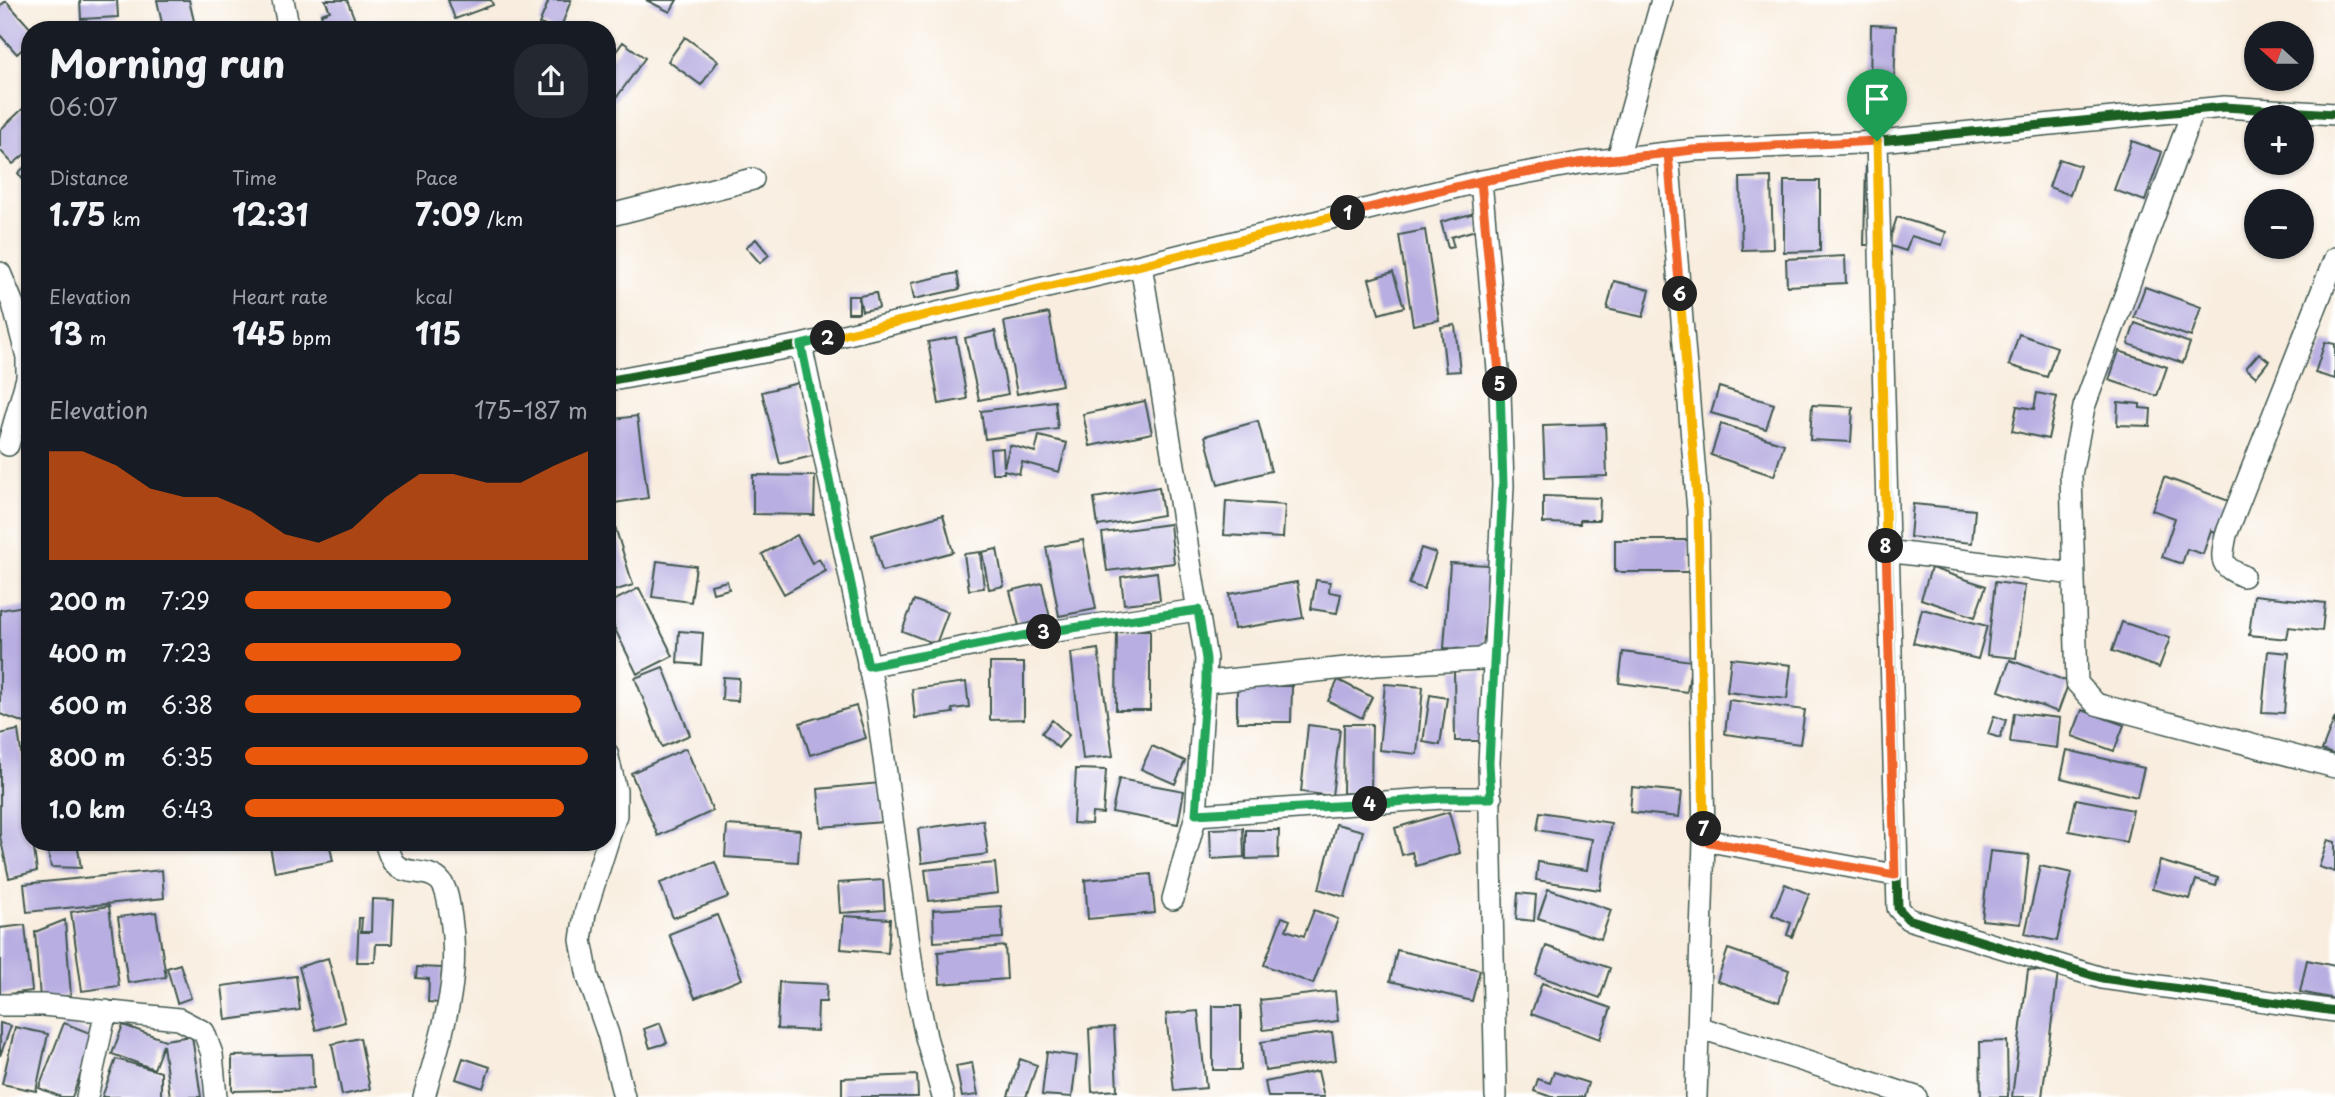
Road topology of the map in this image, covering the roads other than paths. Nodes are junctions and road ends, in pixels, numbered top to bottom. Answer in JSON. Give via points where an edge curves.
{"nodes":[{"id":1,"x":283,"y":0,"type":"edge"},
{"id":2,"x":1662,"y":0,"type":"edge"},
{"id":3,"x":287,"y":21,"type":"edge"},
{"id":4,"x":2193,"y":110,"type":"junction"},
{"id":5,"x":2335,"y":114,"type":"edge"},
{"id":6,"x":1877,"y":141,"type":"junction"},
{"id":7,"x":1668,"y":153,"type":"junction"},
{"id":8,"x":1618,"y":158,"type":"junction"},
{"id":9,"x":753,"y":179,"type":"dead end"},
{"id":10,"x":1481,"y":181,"type":"junction"},
{"id":11,"x":616,"y":214,"type":"edge"},
{"id":12,"x":2335,"y":258,"type":"edge"},
{"id":13,"x":1141,"y":265,"type":"junction"},
{"id":14,"x":0,"y":273,"type":"edge"},
{"id":15,"x":21,"y":334,"type":"edge"},
{"id":16,"x":801,"y":345,"type":"junction"},
{"id":17,"x":616,"y":379,"type":"edge"},
{"id":18,"x":21,"y":396,"type":"edge"},
{"id":19,"x":4,"y":446,"type":"edge"},
{"id":20,"x":1886,"y":551,"type":"junction"},
{"id":21,"x":2074,"y":574,"type":"junction"},
{"id":22,"x":2243,"y":576,"type":"dead end"},
{"id":23,"x":1198,"y":610,"type":"junction"},
{"id":24,"x":1496,"y":650,"type":"junction"},
{"id":25,"x":868,"y":666,"type":"junction"},
{"id":26,"x":1206,"y":682,"type":"junction"},
{"id":27,"x":2335,"y":767,"type":"edge"},
{"id":28,"x":616,"y":791,"type":"edge"},
{"id":29,"x":1491,"y":798,"type":"junction"},
{"id":30,"x":1196,"y":814,"type":"junction"},
{"id":31,"x":616,"y":819,"type":"edge"},
{"id":32,"x":1704,"y":841,"type":"junction"},
{"id":33,"x":389,"y":851,"type":"edge"},
{"id":34,"x":605,"y":851,"type":"edge"},
{"id":35,"x":1895,"y":875,"type":"junction"},
{"id":36,"x":1173,"y":899,"type":"dead end"},
{"id":37,"x":0,"y":1005,"type":"edge"},
{"id":38,"x":106,"y":1011,"type":"junction"},
{"id":39,"x":2335,"y":1011,"type":"edge"},
{"id":40,"x":1698,"y":1027,"type":"junction"},
{"id":41,"x":1874,"y":1090,"type":"edge"},
{"id":42,"x":88,"y":1097,"type":"edge"},
{"id":43,"x":216,"y":1097,"type":"edge"},
{"id":44,"x":424,"y":1097,"type":"edge"},
{"id":45,"x":614,"y":1097,"type":"edge"},
{"id":46,"x":624,"y":1097,"type":"edge"},
{"id":47,"x":943,"y":1097,"type":"edge"},
{"id":48,"x":1496,"y":1097,"type":"edge"},
{"id":49,"x":1696,"y":1097,"type":"edge"},
{"id":50,"x":1916,"y":1097,"type":"edge"}],
"edges":[{"from":1,"to":3,"type":"street"},
{"from":2,"to":8,"type":"street"},
{"from":4,"to":5,"type":"street","via":[[2224,107]]},
{"from":4,"to":6,"type":"street"},
{"from":4,"to":21,"type":"street","via":[[2084,407],[2071,475]]},
{"from":6,"to":7,"type":"street"},
{"from":6,"to":20,"type":"street"},
{"from":7,"to":8,"type":"street"},
{"from":7,"to":32,"type":"street","via":[[1698,511]]},
{"from":8,"to":10,"type":"street"},
{"from":9,"to":11,"type":"street"},
{"from":10,"to":13,"type":"street"},
{"from":10,"to":24,"type":"street","via":[[1500,392],[1503,486]]},
{"from":12,"to":22,"type":"street","via":[[2226,535],[2222,560],[2226,568]]},
{"from":13,"to":16,"type":"street"},
{"from":13,"to":23,"type":"street"},
{"from":14,"to":15,"type":"street"},
{"from":16,"to":17,"type":"street"},
{"from":16,"to":25,"type":"street"},
{"from":18,"to":19,"type":"street"},
{"from":20,"to":21,"type":"street"},
{"from":20,"to":35,"type":"street"},
{"from":21,"to":27,"type":"street","via":[[2077,683],[2096,704]]},
{"from":23,"to":25,"type":"street","via":[[1021,636]]},
{"from":23,"to":26,"type":"street"},
{"from":24,"to":26,"type":"street","via":[[1480,659]]},
{"from":24,"to":29,"type":"street"},
{"from":25,"to":47,"type":"street","via":[[888,777],[913,973]]},
{"from":26,"to":30,"type":"street"},
{"from":28,"to":31,"type":"street"},
{"from":29,"to":30,"type":"street"},
{"from":29,"to":48,"type":"street"},
{"from":30,"to":36,"type":"street"},
{"from":32,"to":35,"type":"street"},
{"from":32,"to":40,"type":"street"},
{"from":33,"to":44,"type":"street","via":[[399,868],[433,875],[442,883],[450,911],[455,946],[450,1002]]},
{"from":34,"to":46,"type":"street","via":[[581,940]]},
{"from":35,"to":39,"type":"street","via":[[1898,908],[1908,919],[2102,978]]},
{"from":37,"to":38,"type":"street"},
{"from":38,"to":42,"type":"street"},
{"from":38,"to":43,"type":"street","via":[[179,1019],[204,1032],[212,1054]]},
{"from":40,"to":41,"type":"street"},
{"from":40,"to":49,"type":"street"},
{"from":41,"to":50,"type":"street"},
{"from":45,"to":46,"type":"street"}]}
